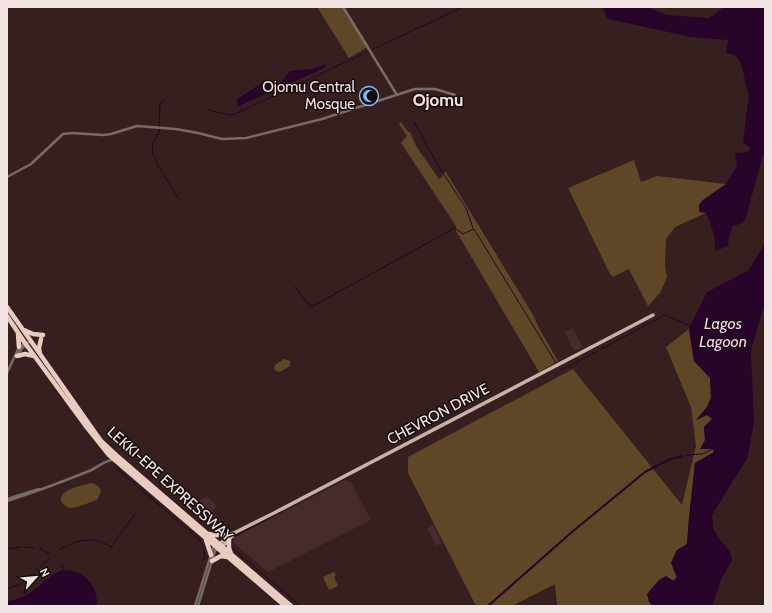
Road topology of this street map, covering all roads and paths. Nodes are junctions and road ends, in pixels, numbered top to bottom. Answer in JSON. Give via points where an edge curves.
{"nodes":[{"id":1,"x":344,"y":7,"type":"edge"},
{"id":2,"x":455,"y":94,"type":"dead end"},
{"id":3,"x":396,"y":95,"type":"junction"},
{"id":4,"x":7,"y":177,"type":"edge"},
{"id":5,"x":7,"y":307,"type":"edge"},
{"id":6,"x":653,"y":315,"type":"dead end"},
{"id":7,"x":7,"y":316,"type":"edge"},
{"id":8,"x":14,"y":326,"type":"junction"},
{"id":9,"x":21,"y":329,"type":"junction"},
{"id":10,"x":29,"y":344,"type":"junction"},
{"id":11,"x":19,"y":347,"type":"junction"},
{"id":12,"x":17,"y":356,"type":"junction"},
{"id":13,"x":13,"y":361,"type":"junction"},
{"id":14,"x":42,"y":361,"type":"junction"},
{"id":15,"x":7,"y":373,"type":"edge"},
{"id":16,"x":57,"y":379,"type":"junction"},
{"id":17,"x":107,"y":453,"type":"junction"},
{"id":18,"x":115,"y":460,"type":"junction"},
{"id":19,"x":7,"y":500,"type":"edge"},
{"id":20,"x":185,"y":520,"type":"junction"},
{"id":21,"x":204,"y":532,"type":"junction"},
{"id":22,"x":204,"y":537,"type":"junction"},
{"id":23,"x":228,"y":538,"type":"junction"},
{"id":24,"x":219,"y":547,"type":"junction"},
{"id":25,"x":211,"y":556,"type":"junction"},
{"id":26,"x":232,"y":557,"type":"junction"},
{"id":27,"x":212,"y":561,"type":"junction"},
{"id":28,"x":244,"y":566,"type":"junction"},
{"id":29,"x":194,"y":606,"type":"edge"},
{"id":30,"x":198,"y":606,"type":"edge"},
{"id":31,"x":285,"y":606,"type":"edge"},
{"id":32,"x":291,"y":606,"type":"edge"}],
"edges":[{"from":1,"to":3,"type":"street"},
{"from":2,"to":3,"type":"street","via":[[428,88]]},
{"from":3,"to":4,"type":"street","via":[[322,119],[246,138],[222,139],[176,129],[137,126],[103,136],[63,134],[31,164]]},
{"from":5,"to":9,"type":"highway","name":"LEKKI-EPE EXPRESSWAY"},
{"from":6,"to":23,"type":"main road","name":"CHEVRON DRIVE"},
{"from":7,"to":8,"type":"highway","name":"LEKKI-EPE EXPRESSWAY"},
{"from":7,"to":10,"type":"highway"},
{"from":8,"to":10,"type":"highway","name":"LEKKI-EPE EXPRESSWAY"},
{"from":8,"to":11,"type":"highway","via":[[19,336]]},
{"from":9,"to":10,"type":"highway","name":"LEKKI-EPE EXPRESSWAY"},
{"from":9,"to":14,"type":"highway","via":[[42,337]]},
{"from":10,"to":11,"type":"street"},
{"from":10,"to":12,"type":"street","via":[[23,347]]},
{"from":10,"to":14,"type":"highway","name":"LEKKI-EPE EXPRESSWAY"},
{"from":10,"to":16,"type":"highway"},
{"from":11,"to":13,"type":"street"},
{"from":12,"to":13,"type":"street"},
{"from":12,"to":14,"type":"highway","via":[[30,354]]},
{"from":13,"to":15,"type":"street"},
{"from":14,"to":16,"type":"highway","name":"LEKKI-EPE EXPRESSWAY"},
{"from":14,"to":17,"type":"highway","name":"LEKKI-EPE EXPRESSWAY"},
{"from":16,"to":21,"type":"highway","name":"LEKKI-EPE EXPRESSWAY","via":[[102,441]]},
{"from":17,"to":18,"type":"highway","name":"LEKKI-EPE EXPRESSWAY"},
{"from":17,"to":19,"type":"street","via":[[107,458],[93,468]]},
{"from":18,"to":19,"type":"street","via":[[108,460],[94,469]]},
{"from":18,"to":20,"type":"highway","name":"LEKKI-EPE EXPRESSWAY"},
{"from":20,"to":22,"type":"highway","name":"LEKKI-EPE EXPRESSWAY"},
{"from":20,"to":24,"type":"highway"},
{"from":21,"to":23,"type":"highway"},
{"from":21,"to":24,"type":"highway","name":"LEKKI-EPE EXPRESSWAY"},
{"from":22,"to":24,"type":"highway","name":"LEKKI-EPE EXPRESSWAY"},
{"from":22,"to":25,"type":"highway"},
{"from":23,"to":24,"type":"main road","name":"CHEVRON DRIVE"},
{"from":23,"to":26,"type":"highway"},
{"from":24,"to":25,"type":"street"},
{"from":24,"to":26,"type":"highway","name":"LEKKI-EPE EXPRESSWAY"},
{"from":24,"to":27,"type":"street"},
{"from":24,"to":28,"type":"highway"},
{"from":25,"to":29,"type":"street"},
{"from":26,"to":27,"type":"highway","via":[[221,556]]},
{"from":26,"to":28,"type":"highway","name":"LEKKI-EPE EXPRESSWAY"},
{"from":26,"to":31,"type":"highway","name":"LEKKI-EPE EXPRESSWAY"},
{"from":27,"to":30,"type":"street"},
{"from":28,"to":32,"type":"highway","name":"LEKKI-EPE EXPRESSWAY"}]}
